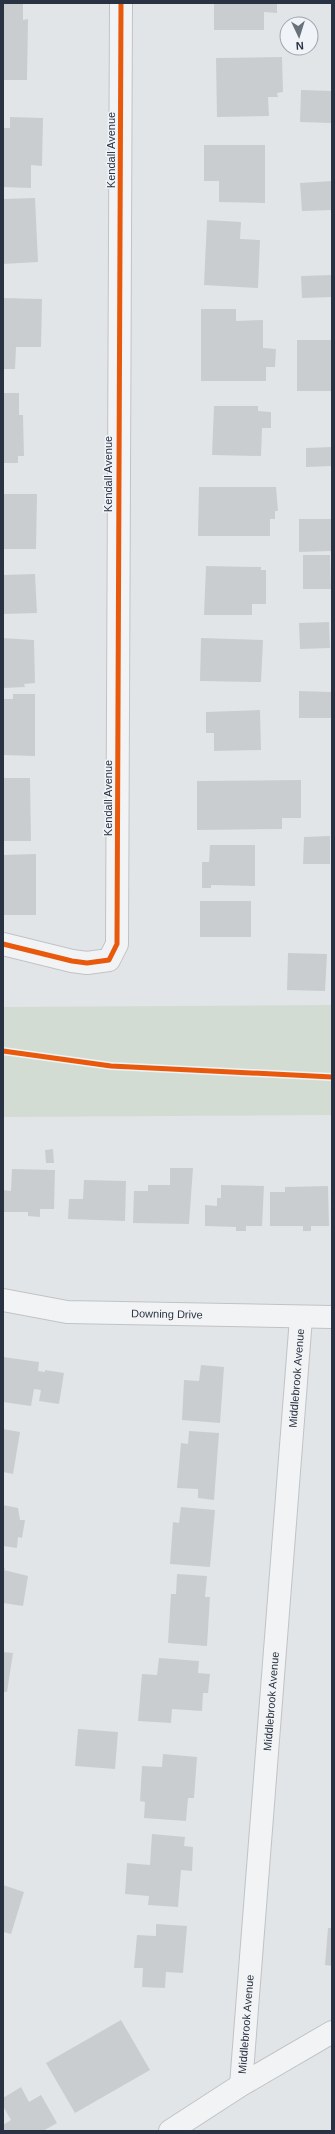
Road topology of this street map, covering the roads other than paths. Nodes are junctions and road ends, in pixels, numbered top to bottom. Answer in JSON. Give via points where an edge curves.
{"nodes":[{"id":1,"x":121,"y":3,"type":"edge"},
{"id":2,"x":3,"y":944,"type":"edge"},
{"id":3,"x":3,"y":1300,"type":"edge"},
{"id":4,"x":332,"y":1317,"type":"edge"},
{"id":5,"x":301,"y":1318,"type":"junction"},
{"id":6,"x":332,"y":2032,"type":"edge"},
{"id":7,"x":241,"y":2085,"type":"junction"},
{"id":8,"x":170,"y":2131,"type":"edge"}],
"edges":[{"from":1,"to":2,"type":"street","name":"Kendall Avenue","via":[[117,944],[109,960],[87,963],[72,962]]},
{"from":3,"to":5,"type":"street","name":"Downing Drive","via":[[67,1312]]},
{"from":4,"to":5,"type":"street","name":"Downing Drive"},
{"from":5,"to":7,"type":"street","name":"Middlebrook Avenue"},
{"from":6,"to":7,"type":"street"},
{"from":7,"to":8,"type":"street"}]}
